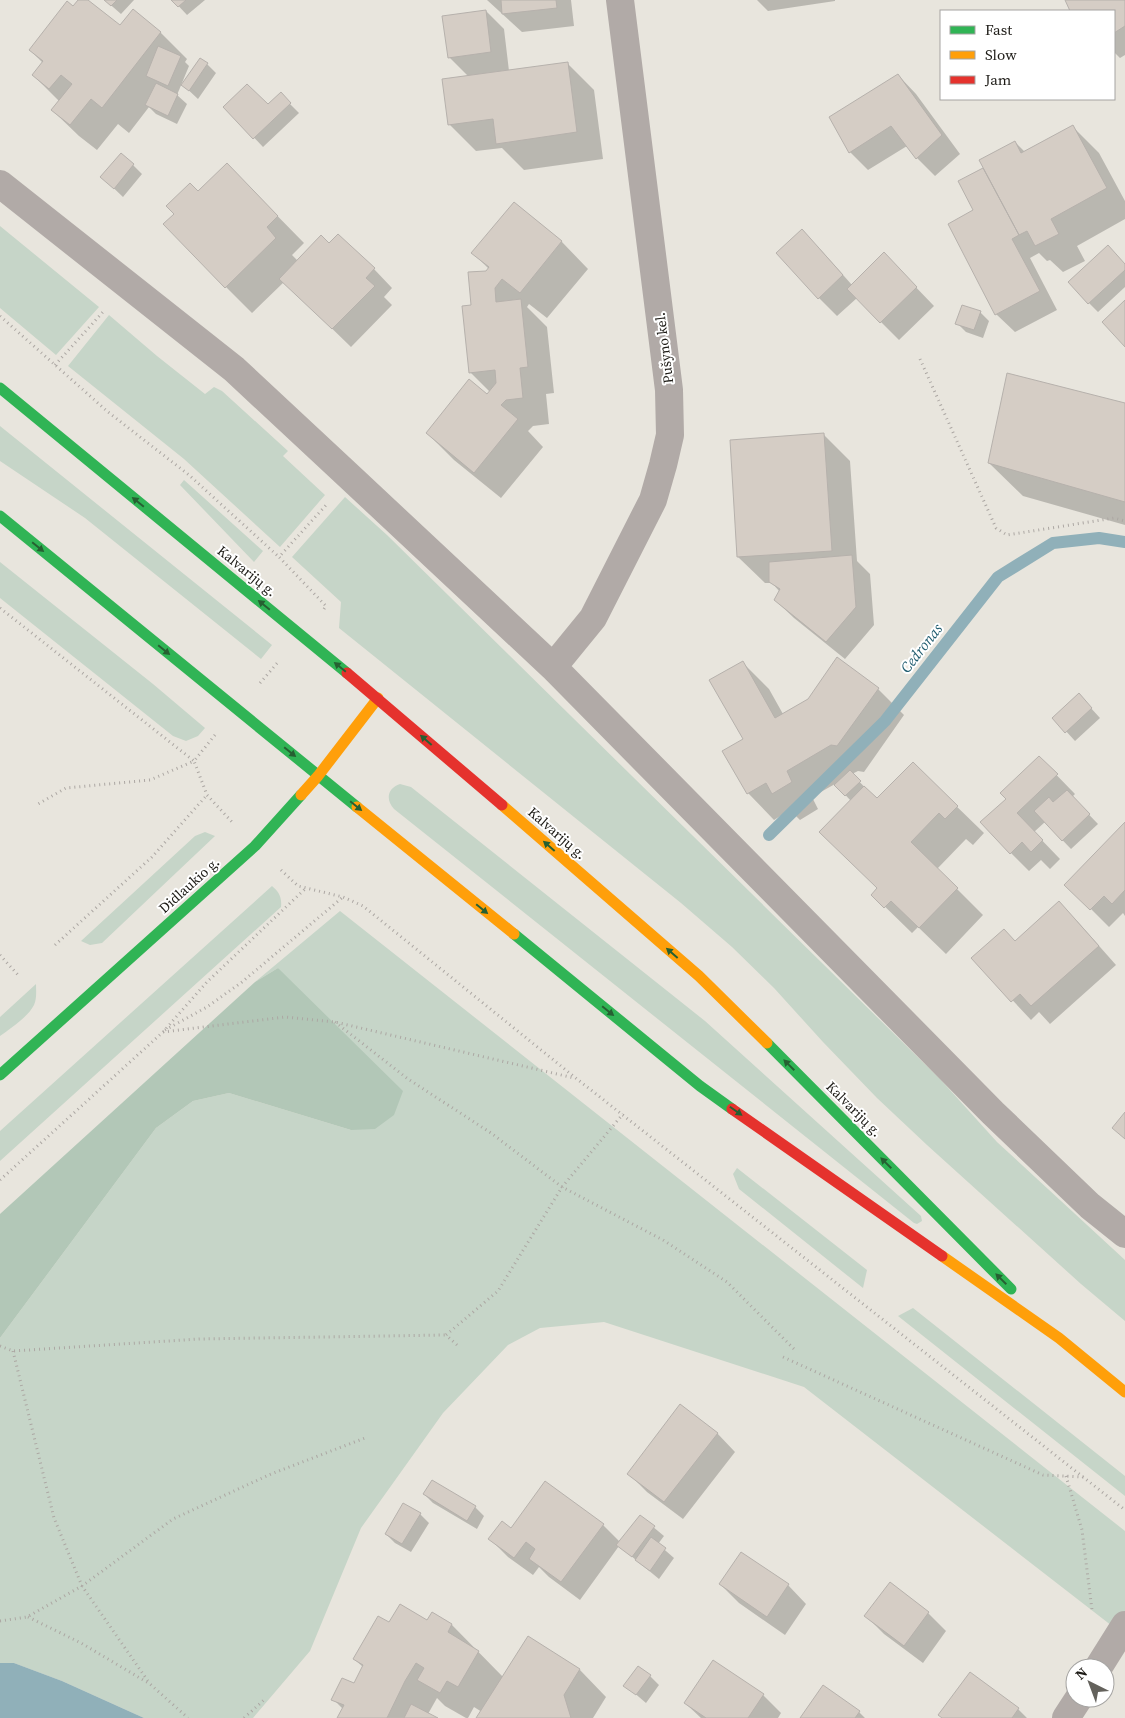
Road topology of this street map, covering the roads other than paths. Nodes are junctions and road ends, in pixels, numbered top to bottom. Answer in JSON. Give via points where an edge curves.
{"nodes":[{"id":1,"x":620,"y":0,"type":"edge"},
{"id":2,"x":0,"y":184,"type":"edge"},
{"id":3,"x":0,"y":388,"type":"edge"},
{"id":4,"x":0,"y":516,"type":"edge"},
{"id":5,"x":553,"y":667,"type":"junction"},
{"id":6,"x":378,"y":698,"type":"junction"},
{"id":7,"x":318,"y":776,"type":"junction"},
{"id":8,"x":0,"y":1075,"type":"edge"},
{"id":9,"x":1125,"y":1234,"type":"edge"},
{"id":10,"x":1059,"y":1338,"type":"junction"},
{"id":11,"x":1125,"y":1392,"type":"edge"},
{"id":12,"x":1119,"y":1635,"type":"edge"},
{"id":13,"x":1104,"y":1658,"type":"edge"}],
"edges":[{"from":1,"to":5,"type":"street","name":"Pušyno kel.","via":[[669,390],[670,435],[653,500],[593,618]]},
{"from":2,"to":5,"type":"street","via":[[234,369]]},
{"from":6,"to":3,"type":"main road","name":"Kalvarijų g.","one_way":true},
{"from":4,"to":7,"type":"main road","name":"Kalvarijų g.","one_way":true},
{"from":5,"to":9,"type":"street","via":[[993,1113],[1090,1206]]},
{"from":6,"to":7,"type":"main road","name":"Didlaukio g."},
{"from":10,"to":6,"type":"main road","name":"Kalvarijų g.","one_way":true,"via":[[699,976]]},
{"from":7,"to":8,"type":"main road","name":"Didlaukio g.","via":[[255,846]]},
{"from":7,"to":10,"type":"main road","name":"Kalvarijų g.","one_way":true,"via":[[700,1086]]},
{"from":10,"to":11,"type":"main road","name":"Kalvarijų g."},
{"from":12,"to":13,"type":"street"}]}
